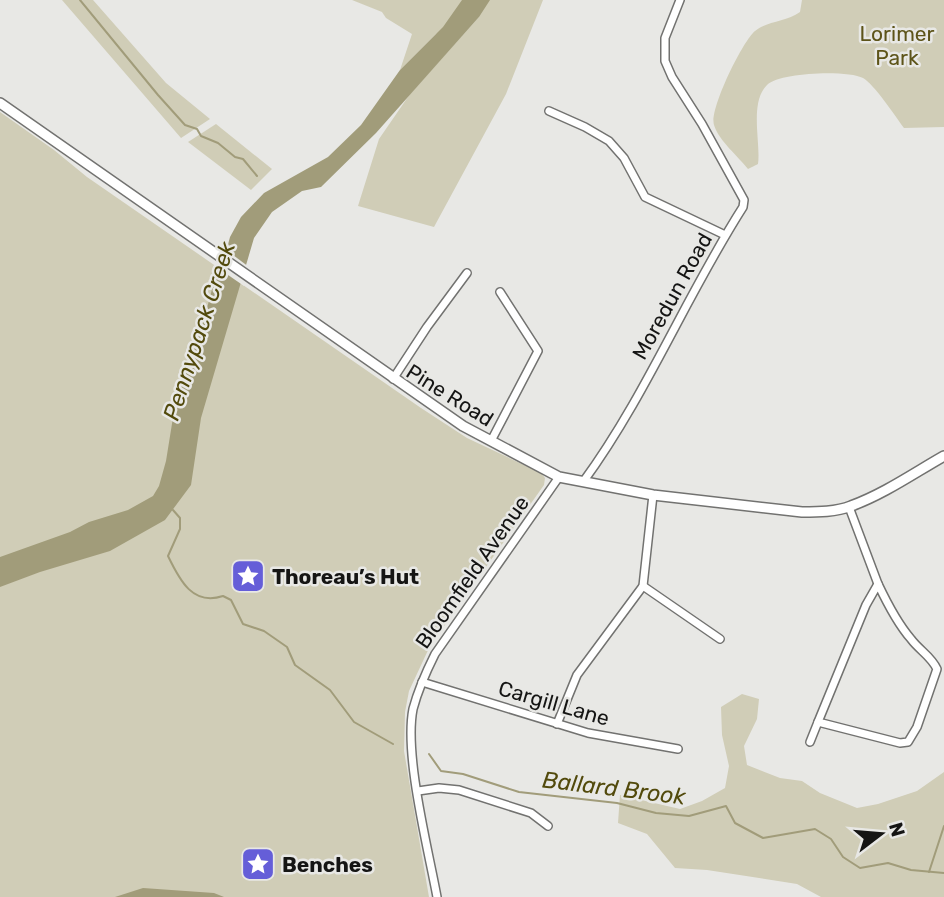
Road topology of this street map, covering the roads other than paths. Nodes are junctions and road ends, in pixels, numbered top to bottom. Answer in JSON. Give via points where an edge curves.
{"nodes":[{"id":1,"x":680,"y":0,"type":"edge"},
{"id":2,"x":0,"y":103,"type":"edge"},
{"id":3,"x":549,"y":111,"type":"dead end"},
{"id":4,"x":725,"y":235,"type":"junction"},
{"id":5,"x":467,"y":273,"type":"dead end"},
{"id":6,"x":500,"y":292,"type":"dead end"},
{"id":7,"x":393,"y":379,"type":"junction"},
{"id":8,"x":491,"y":441,"type":"junction"},
{"id":9,"x":944,"y":456,"type":"edge"},
{"id":10,"x":559,"y":477,"type":"junction"},
{"id":11,"x":583,"y":482,"type":"junction"},
{"id":12,"x":653,"y":495,"type":"junction"},
{"id":13,"x":849,"y":507,"type":"junction"},
{"id":14,"x":878,"y":584,"type":"junction"},
{"id":15,"x":643,"y":586,"type":"junction"},
{"id":16,"x":720,"y":639,"type":"dead end"},
{"id":17,"x":422,"y":682,"type":"junction"},
{"id":18,"x":818,"y":722,"type":"junction"},
{"id":19,"x":557,"y":724,"type":"junction"},
{"id":20,"x":810,"y":742,"type":"dead end"},
{"id":21,"x":678,"y":749,"type":"dead end"},
{"id":22,"x":418,"y":791,"type":"junction"},
{"id":23,"x":548,"y":827,"type":"dead end"},
{"id":24,"x":437,"y":897,"type":"edge"}],
"edges":[{"from":1,"to":4,"type":"street","name":"Moredun Road","via":[[665,38],[665,61],[744,200]]},
{"from":2,"to":7,"type":"street","name":"Pine Road"},
{"from":3,"to":4,"type":"street","via":[[609,141],[645,197]]},
{"from":4,"to":11,"type":"street","name":"Moredun Road","via":[[612,442]]},
{"from":5,"to":7,"type":"street"},
{"from":6,"to":8,"type":"street","via":[[538,351]]},
{"from":7,"to":8,"type":"street","name":"Pine Road"},
{"from":8,"to":10,"type":"street","name":"Pine Road"},
{"from":9,"to":13,"type":"street","name":"Pine Road"},
{"from":10,"to":11,"type":"street","name":"Pine Road"},
{"from":10,"to":17,"type":"street","name":"Bloomfield Avenue","via":[[452,628]]},
{"from":11,"to":12,"type":"street","name":"Pine Road"},
{"from":12,"to":13,"type":"street","name":"Pine Road","via":[[802,512]]},
{"from":12,"to":15,"type":"street"},
{"from":13,"to":14,"type":"street"},
{"from":14,"to":18,"type":"street"},
{"from":14,"to":18,"type":"street","via":[[911,640],[937,669],[917,727],[908,742],[900,743]]},
{"from":15,"to":16,"type":"street"},
{"from":15,"to":19,"type":"street","via":[[577,675]]},
{"from":17,"to":19,"type":"street","name":"Cargill Lane"},
{"from":17,"to":22,"type":"street","name":"Bloomfield Avenue","via":[[411,731]]},
{"from":18,"to":20,"type":"street"},
{"from":19,"to":21,"type":"street","name":"Cargill Lane"},
{"from":22,"to":23,"type":"street","via":[[459,790],[531,813]]},
{"from":22,"to":24,"type":"street","name":"Bloomfield Avenue"}]}
